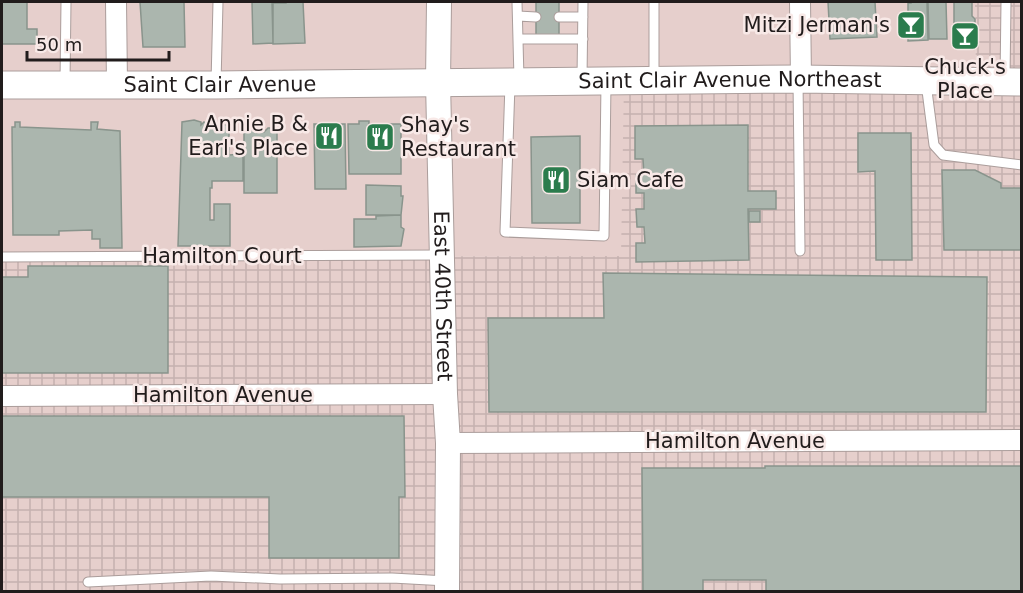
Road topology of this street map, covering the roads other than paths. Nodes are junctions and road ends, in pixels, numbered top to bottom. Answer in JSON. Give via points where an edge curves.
{"nodes":[{"id":1,"x":66,"y":2,"type":"edge"},
{"id":2,"x":116,"y":2,"type":"edge"},
{"id":3,"x":218,"y":2,"type":"edge"},
{"id":4,"x":439,"y":2,"type":"edge"},
{"id":5,"x":517,"y":2,"type":"edge"},
{"id":6,"x":583,"y":2,"type":"edge"},
{"id":7,"x":800,"y":2,"type":"edge"},
{"id":8,"x":1006,"y":2,"type":"edge"},
{"id":9,"x":654,"y":3,"type":"dead end"},
{"id":10,"x":518,"y":16,"type":"junction"},
{"id":11,"x":536,"y":17,"type":"dead end"},
{"id":12,"x":559,"y":17,"type":"dead end"},
{"id":13,"x":583,"y":17,"type":"junction"},
{"id":14,"x":518,"y":39,"type":"junction"},
{"id":15,"x":583,"y":39,"type":"junction"},
{"id":16,"x":800,"y":79,"type":"junction"},
{"id":17,"x":594,"y":80,"type":"junction"},
{"id":18,"x":654,"y":80,"type":"junction"},
{"id":19,"x":925,"y":81,"type":"junction"},
{"id":20,"x":438,"y":82,"type":"junction"},
{"id":21,"x":514,"y":82,"type":"junction"},
{"id":22,"x":1013,"y":82,"type":"edge"},
{"id":23,"x":64,"y":84,"type":"junction"},
{"id":24,"x":117,"y":84,"type":"junction"},
{"id":25,"x":2,"y":85,"type":"edge"},
{"id":26,"x":216,"y":85,"type":"junction"},
{"id":27,"x":1022,"y":165,"type":"edge"},
{"id":28,"x":800,"y":251,"type":"dead end"},
{"id":29,"x":443,"y":255,"type":"junction"},
{"id":30,"x":2,"y":257,"type":"edge"},
{"id":31,"x":445,"y":394,"type":"junction"},
{"id":32,"x":2,"y":396,"type":"edge"},
{"id":33,"x":1022,"y":440,"type":"edge"},
{"id":34,"x":448,"y":443,"type":"junction"},
{"id":35,"x":88,"y":582,"type":"dead end"},
{"id":36,"x":447,"y":586,"type":"edge"}],
"edges":[{"from":1,"to":23,"type":"lane"},
{"from":2,"to":24,"type":"street"},
{"from":3,"to":26,"type":"lane"},
{"from":4,"to":20,"type":"street","name":"East 40th Street"},
{"from":5,"to":10,"type":"lane"},
{"from":6,"to":13,"type":"lane"},
{"from":7,"to":16,"type":"street"},
{"from":8,"to":22,"type":"lane"},
{"from":9,"to":18,"type":"lane"},
{"from":10,"to":11,"type":"lane"},
{"from":10,"to":14,"type":"lane"},
{"from":12,"to":13,"type":"lane"},
{"from":13,"to":15,"type":"lane"},
{"from":14,"to":15,"type":"lane"},
{"from":14,"to":21,"type":"lane"},
{"from":15,"to":17,"type":"lane"},
{"from":16,"to":18,"type":"main road","name":"Saint Clair Avenue Northeast"},
{"from":16,"to":19,"type":"main road","name":"Saint Clair Avenue Northeast"},
{"from":16,"to":28,"type":"lane"},
{"from":17,"to":18,"type":"main road","name":"Saint Clair Avenue Northeast"},
{"from":17,"to":21,"type":"main road","name":"Saint Clair Avenue Northeast"},
{"from":17,"to":21,"type":"lane","via":[[604,236],[505,232]]},
{"from":19,"to":22,"type":"main road","name":"Saint Clair Avenue Northeast"},
{"from":19,"to":27,"type":"lane","via":[[934,145],[943,155]]},
{"from":20,"to":21,"type":"main road","name":"Saint Clair Avenue Northeast"},
{"from":20,"to":26,"type":"main road","name":"Saint Clair Avenue"},
{"from":20,"to":29,"type":"street","name":"East 40th Street"},
{"from":23,"to":24,"type":"main road","name":"Saint Clair Avenue"},
{"from":23,"to":25,"type":"main road","name":"Saint Clair Avenue"},
{"from":24,"to":26,"type":"main road","name":"Saint Clair Avenue"},
{"from":29,"to":30,"type":"lane","name":"Hamilton Court"},
{"from":29,"to":31,"type":"street","name":"East 40th Street"},
{"from":31,"to":32,"type":"street","name":"Hamilton Avenue"},
{"from":31,"to":34,"type":"street","name":"East 40th Street"},
{"from":33,"to":34,"type":"street","name":"Hamilton Avenue"},
{"from":34,"to":36,"type":"street","name":"East 40th Street"},
{"from":35,"to":36,"type":"lane","via":[[211,576],[392,578]]}]}
